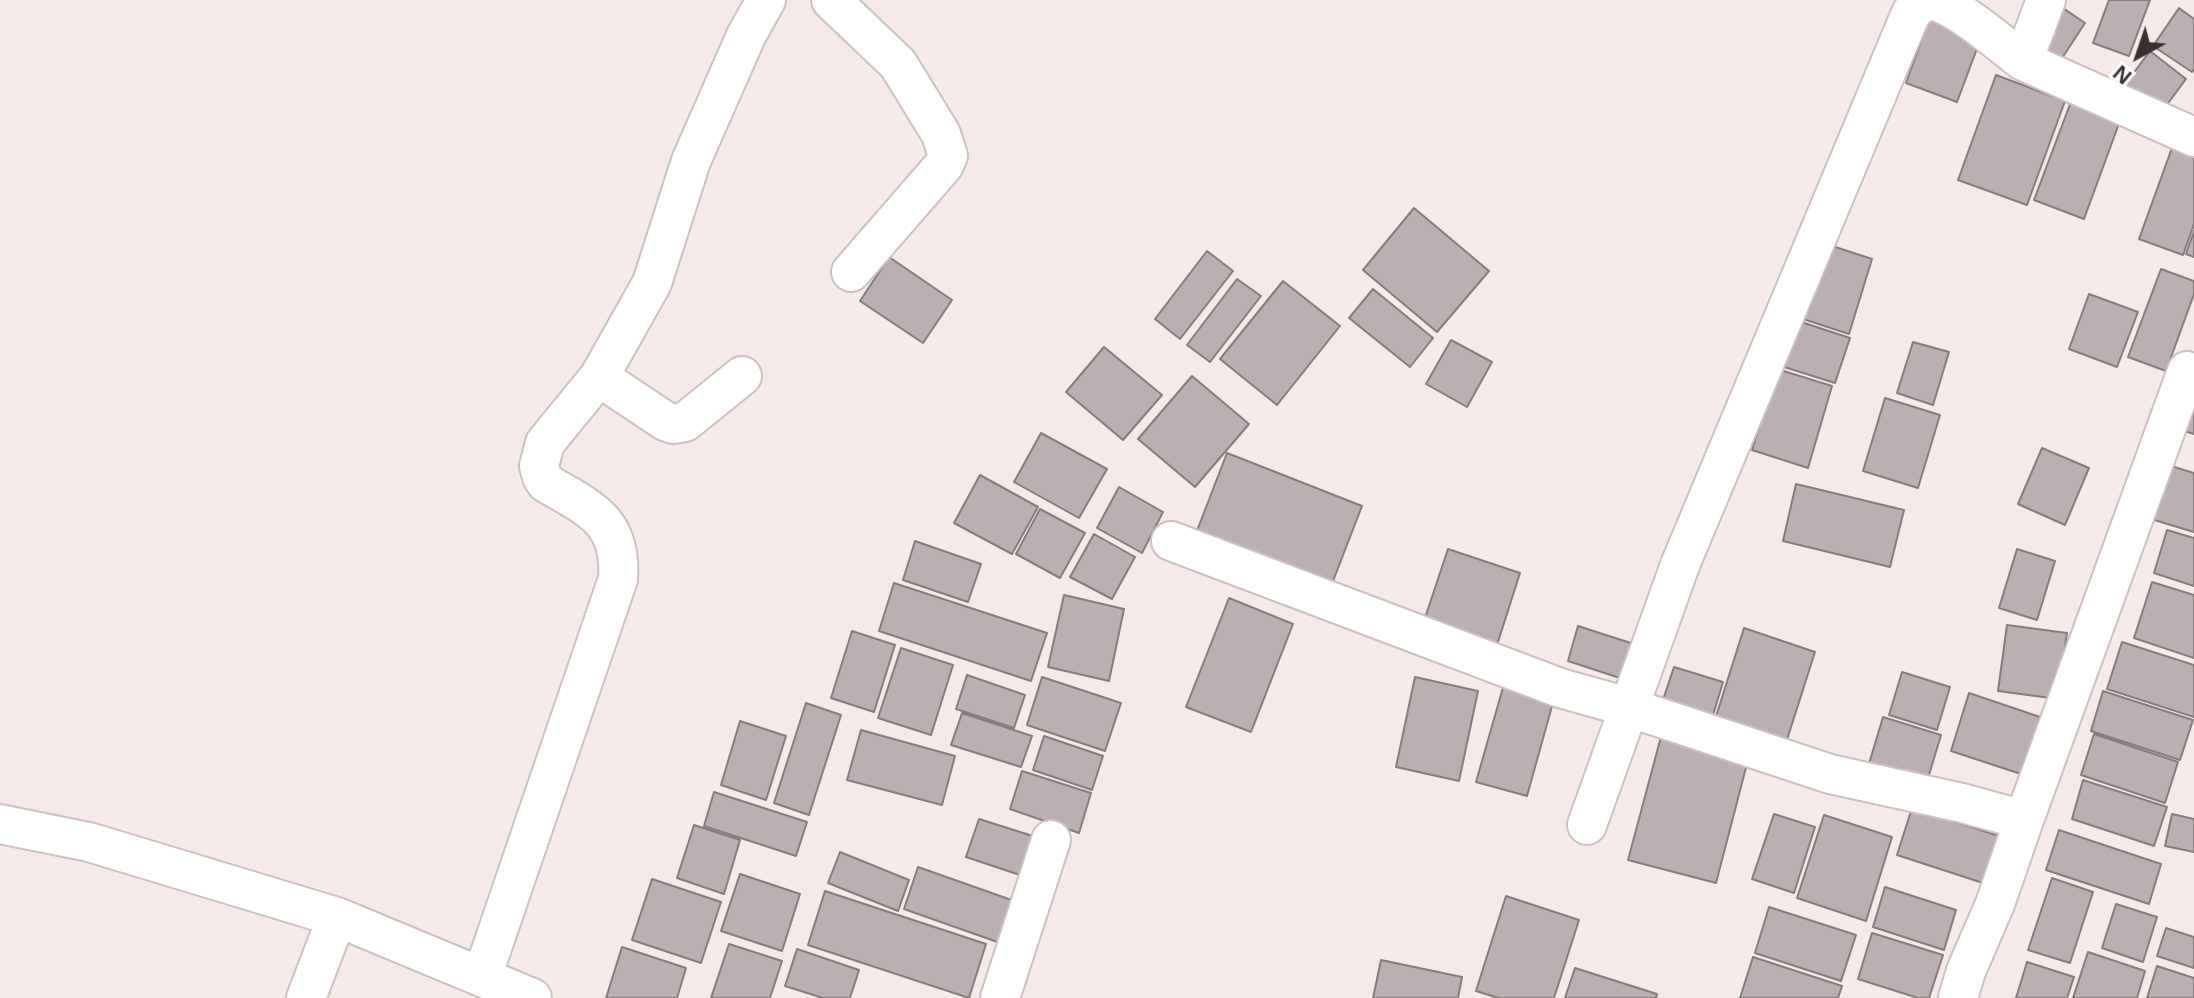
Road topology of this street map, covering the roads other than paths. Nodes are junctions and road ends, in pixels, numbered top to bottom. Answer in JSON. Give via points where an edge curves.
{"nodes":[{"id":1,"x":766,"y":0,"type":"edge"},
{"id":2,"x":831,"y":0,"type":"edge"},
{"id":3,"x":2046,"y":0,"type":"edge"},
{"id":4,"x":2023,"y":61,"type":"junction"},
{"id":5,"x":2194,"y":137,"type":"edge"},
{"id":6,"x":851,"y":272,"type":"dead end"},
{"id":7,"x":2187,"y":371,"type":"dead end"},
{"id":8,"x":742,"y":376,"type":"dead end"},
{"id":9,"x":599,"y":377,"type":"junction"},
{"id":10,"x":1171,"y":541,"type":"dead end"},
{"id":11,"x":1628,"y":707,"type":"junction"},
{"id":12,"x":2024,"y":820,"type":"junction"},
{"id":13,"x":0,"y":824,"type":"edge"},
{"id":14,"x":1587,"y":825,"type":"dead end"},
{"id":15,"x":1051,"y":840,"type":"dead end"},
{"id":16,"x":337,"y":917,"type":"junction"},
{"id":17,"x":482,"y":977,"type":"junction"},
{"id":18,"x":306,"y":998,"type":"edge"},
{"id":19,"x":532,"y":998,"type":"edge"},
{"id":20,"x":1000,"y":998,"type":"edge"},
{"id":21,"x":1958,"y":998,"type":"edge"}],
"edges":[{"from":1,"to":9,"type":"street","via":[[691,161],[652,283]]},
{"from":2,"to":6,"type":"street","via":[[898,64],[941,134],[948,156]]},
{"from":3,"to":4,"type":"street"},
{"from":4,"to":5,"type":"street"},
{"from":4,"to":11,"type":"street","via":[[1945,6],[1927,1],[1911,13],[1680,565]]},
{"from":7,"to":12,"type":"street"},
{"from":8,"to":9,"type":"street","via":[[679,424],[665,421]]},
{"from":9,"to":17,"type":"street","via":[[545,443],[539,466],[546,483],[596,513],[615,542],[618,579]]},
{"from":10,"to":11,"type":"street","via":[[1560,688]]},
{"from":11,"to":12,"type":"street","via":[[1830,774]]},
{"from":11,"to":14,"type":"street"},
{"from":12,"to":21,"type":"street"},
{"from":13,"to":16,"type":"street","via":[[89,842]]},
{"from":15,"to":20,"type":"street"},
{"from":16,"to":17,"type":"street"},
{"from":16,"to":18,"type":"street"},
{"from":17,"to":19,"type":"street"}]}
